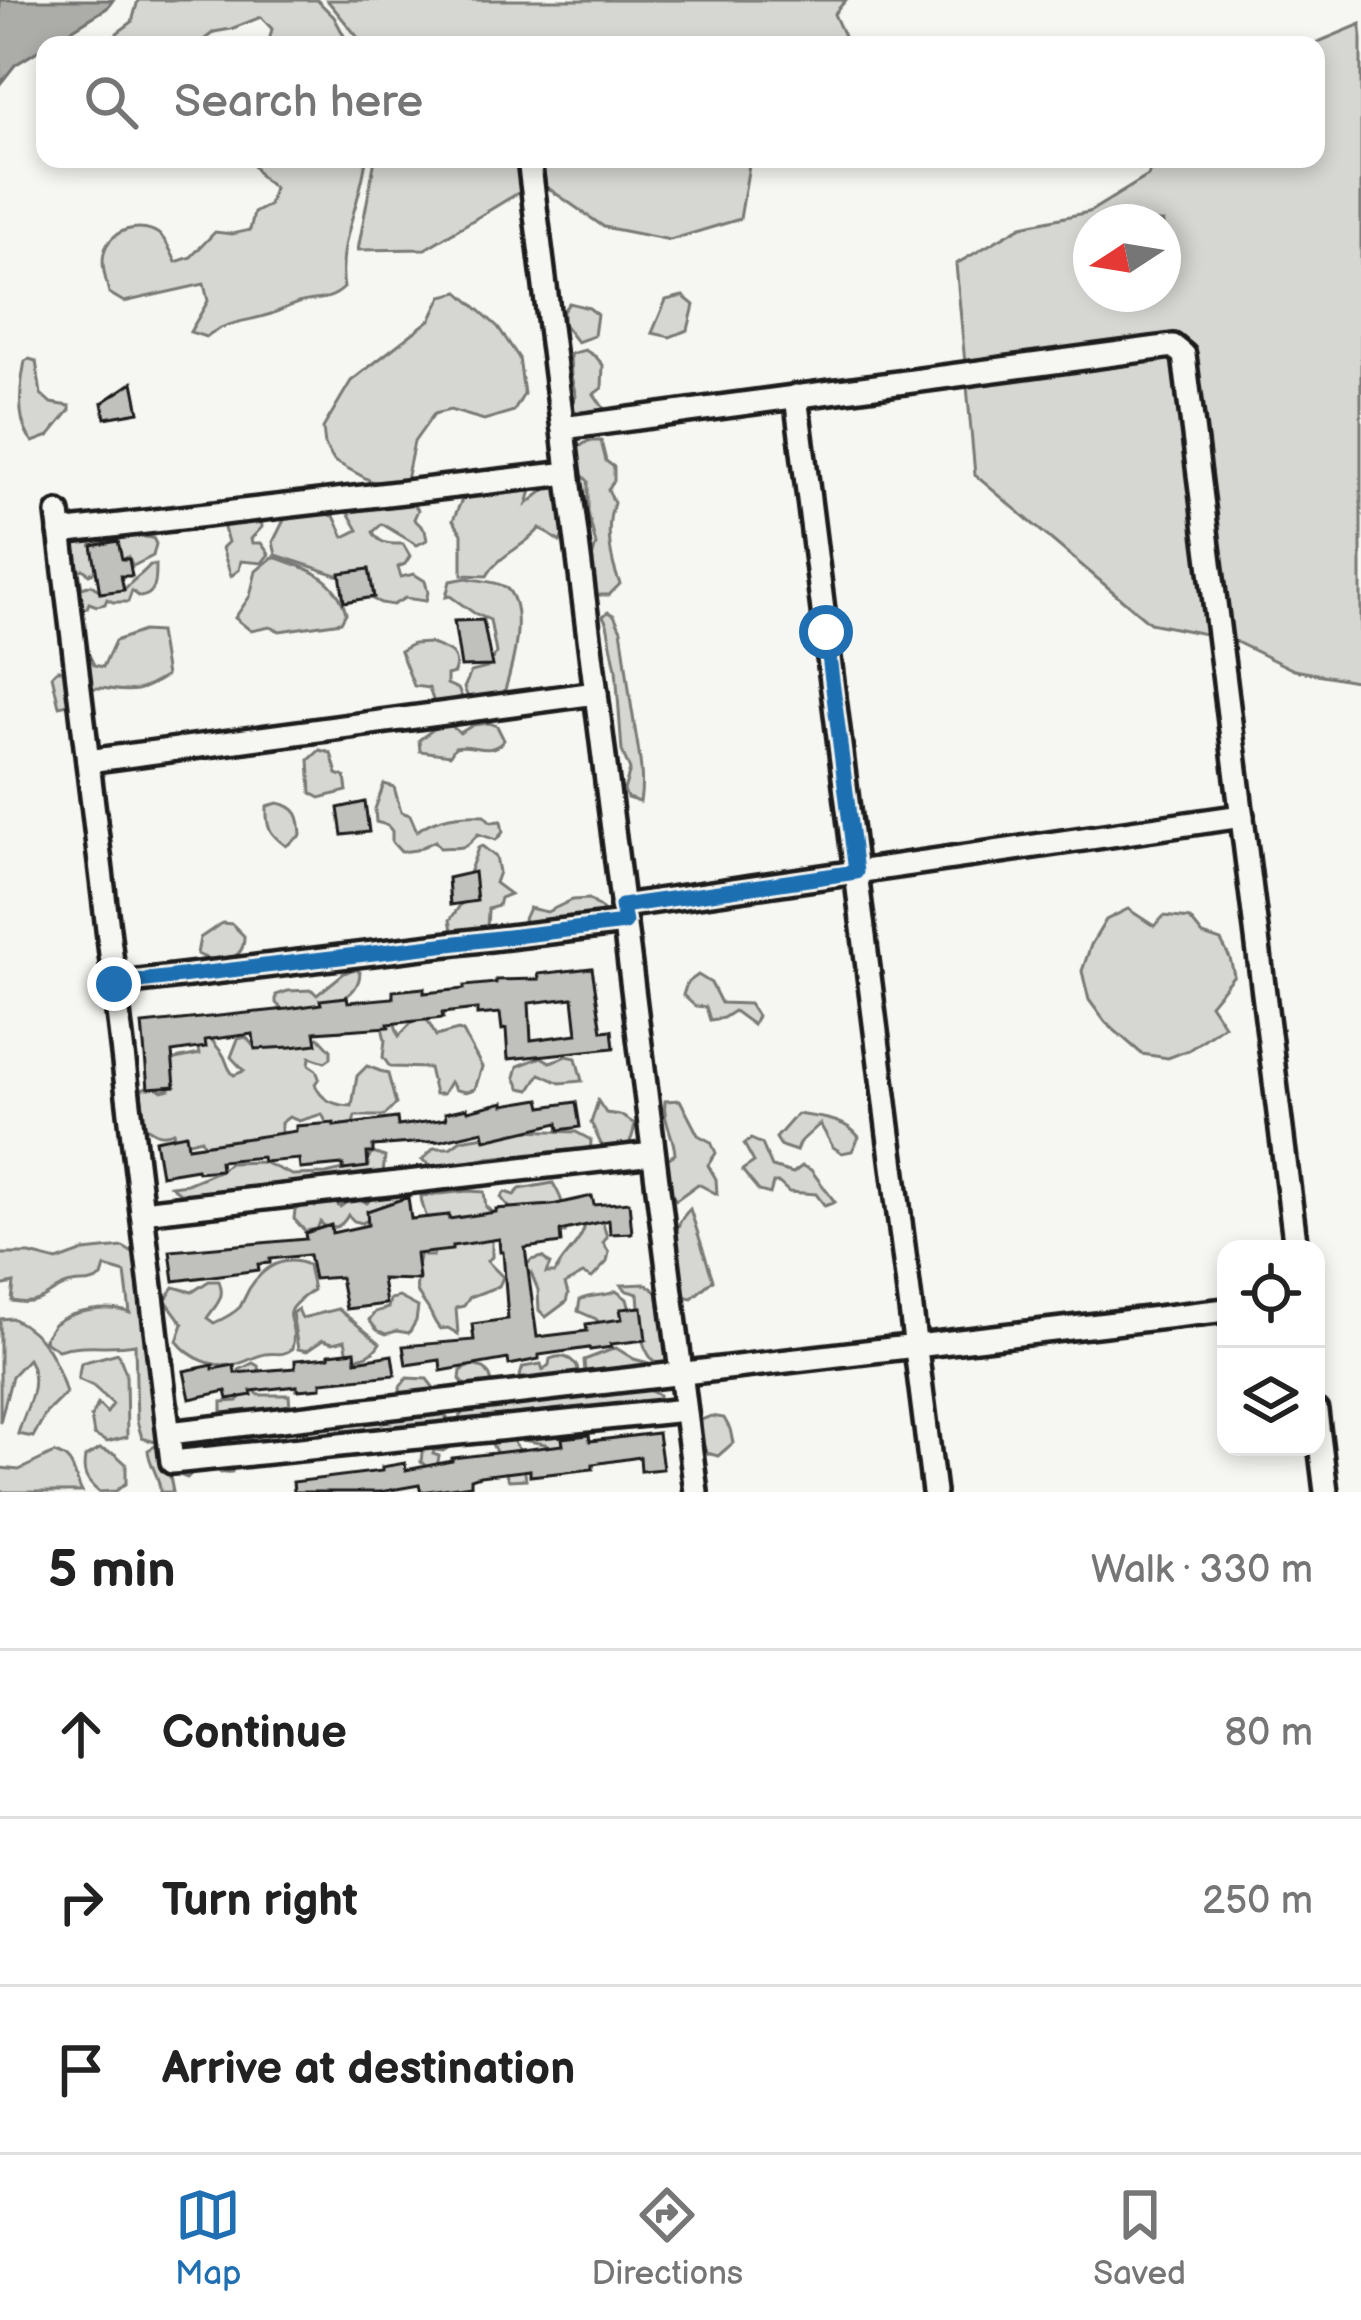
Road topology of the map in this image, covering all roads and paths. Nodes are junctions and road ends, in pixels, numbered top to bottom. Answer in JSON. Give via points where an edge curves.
{"nodes":[{"id":1,"x":530,"y":168,"type":"edge"},
{"id":2,"x":796,"y":396,"type":"junction"},
{"id":3,"x":563,"y":428,"type":"junction"},
{"id":4,"x":568,"y":473,"type":"junction"},
{"id":5,"x":596,"y":694,"type":"junction"},
{"id":6,"x":88,"y":761,"type":"junction"},
{"id":7,"x":1242,"y":816,"type":"junction"},
{"id":8,"x":856,"y":872,"type":"junction"},
{"id":9,"x":624,"y":915,"type":"junction"},
{"id":10,"x":114,"y":984,"type":"junction"},
{"id":11,"x":653,"y":1154,"type":"junction"},
{"id":12,"x":142,"y":1212,"type":"junction"},
{"id":13,"x":1295,"y":1240,"type":"edge"},
{"id":14,"x":1217,"y":1311,"type":"edge"},
{"id":15,"x":916,"y":1346,"type":"junction"},
{"id":16,"x":681,"y":1373,"type":"junction"},
{"id":17,"x":686,"y":1410,"type":"junction"},
{"id":18,"x":169,"y":1433,"type":"junction"},
{"id":19,"x":1322,"y":1456,"type":"edge"},
{"id":20,"x":695,"y":1492,"type":"edge"},
{"id":21,"x":934,"y":1492,"type":"edge"},
{"id":22,"x":1326,"y":1492,"type":"edge"}],
"edges":[{"from":1,"to":3,"type":"street"},
{"from":2,"to":3,"type":"street"},
{"from":2,"to":7,"type":"street","via":[[1173,346],[1184,355]]},
{"from":2,"to":8,"type":"street"},
{"from":3,"to":4,"type":"street"},
{"from":4,"to":5,"type":"street"},
{"from":4,"to":6,"type":"street","via":[[59,523]]},
{"from":5,"to":6,"type":"street"},
{"from":5,"to":9,"type":"street"},
{"from":6,"to":10,"type":"street"},
{"from":7,"to":8,"type":"street"},
{"from":7,"to":13,"type":"street"},
{"from":8,"to":9,"type":"street"},
{"from":8,"to":15,"type":"street"},
{"from":9,"to":10,"type":"street"},
{"from":9,"to":11,"type":"street"},
{"from":10,"to":12,"type":"street"},
{"from":11,"to":12,"type":"street"},
{"from":11,"to":16,"type":"street"},
{"from":12,"to":18,"type":"street"},
{"from":14,"to":15,"type":"street"},
{"from":15,"to":16,"type":"street"},
{"from":15,"to":21,"type":"street"},
{"from":16,"to":17,"type":"street"},
{"from":16,"to":18,"type":"street"},
{"from":17,"to":18,"type":"street","via":[[172,1462]]},
{"from":17,"to":20,"type":"street"},
{"from":19,"to":22,"type":"street"}]}
